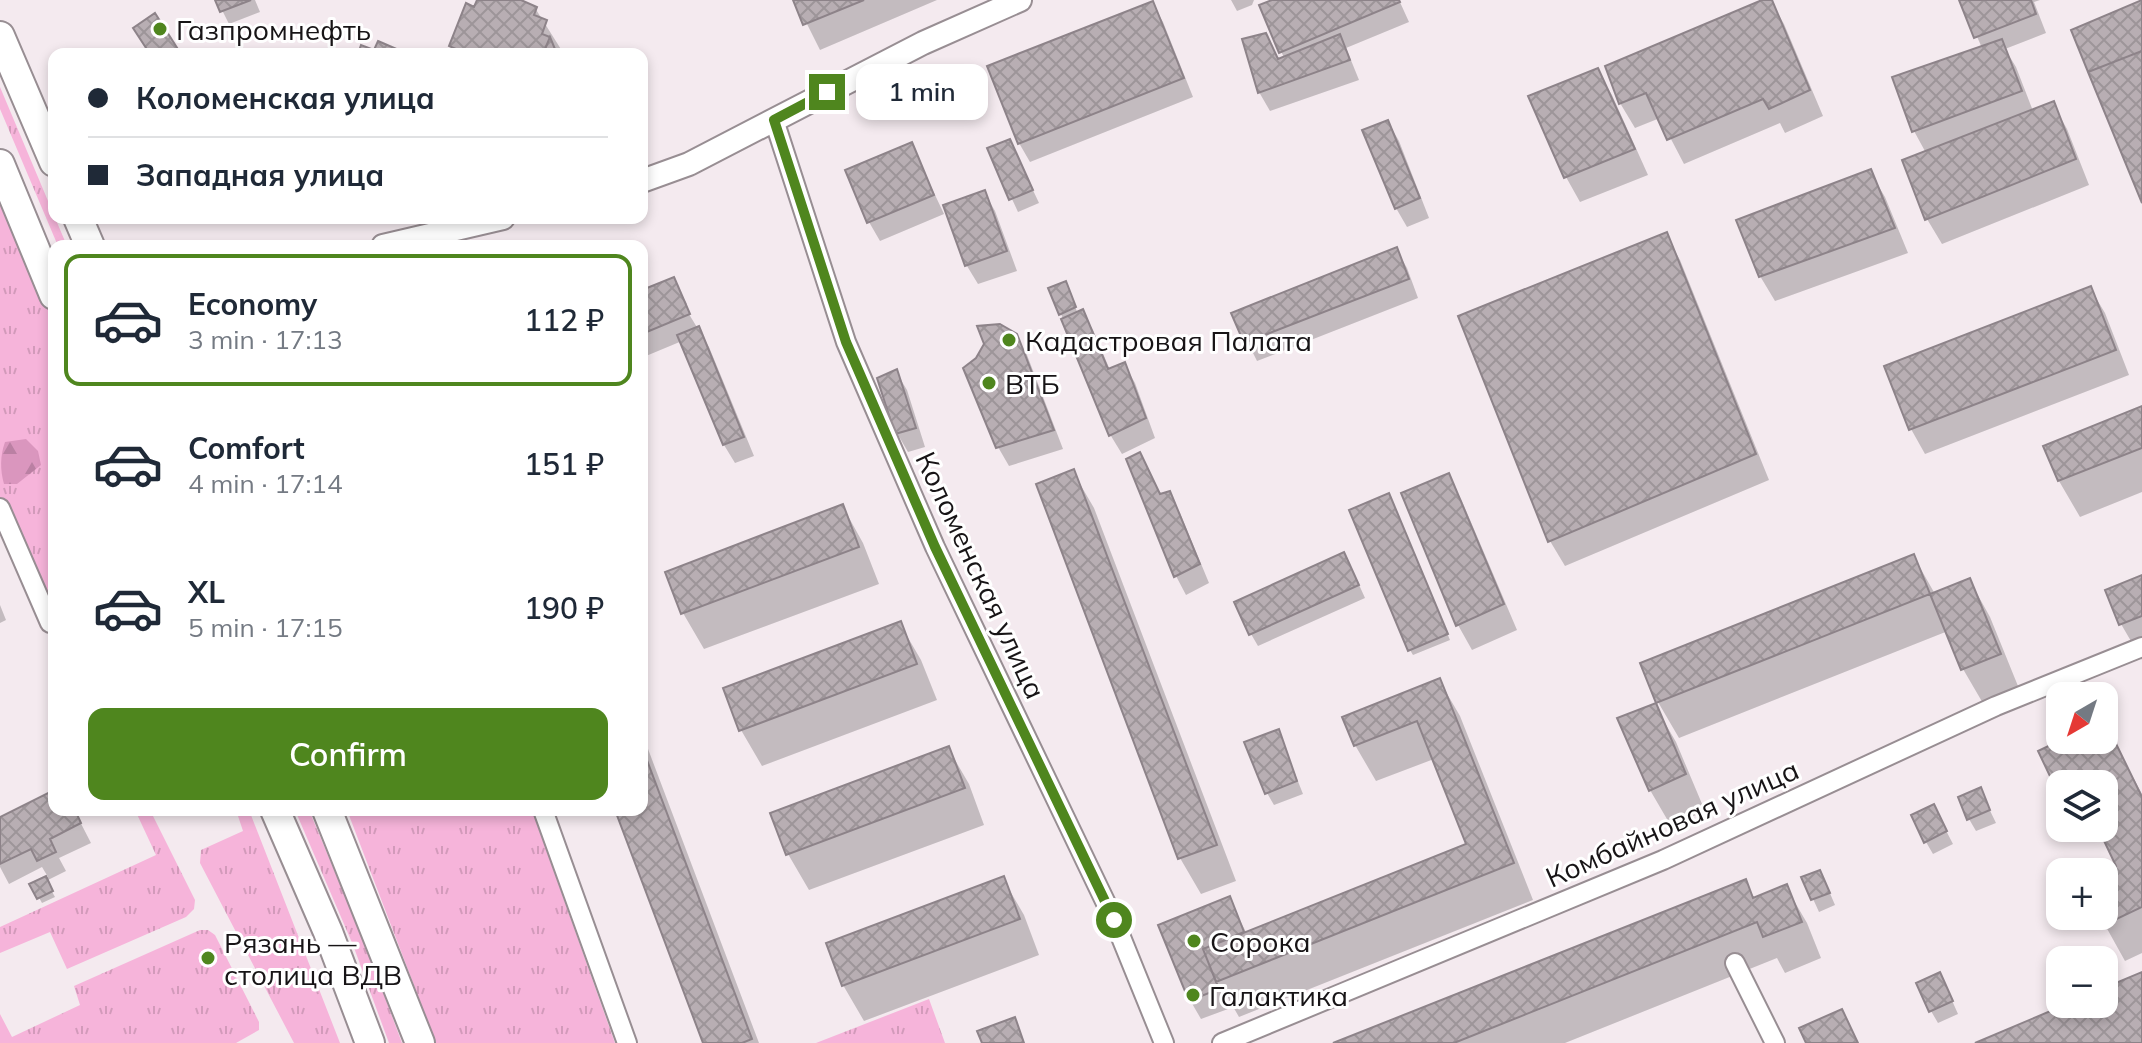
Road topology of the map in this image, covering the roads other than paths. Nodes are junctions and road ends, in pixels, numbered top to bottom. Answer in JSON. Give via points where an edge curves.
{"nodes":[{"id":1,"x":1020,"y":0,"type":"edge"},
{"id":2,"x":0,"y":36,"type":"edge"},
{"id":3,"x":774,"y":120,"type":"junction"},
{"id":4,"x":48,"y":148,"type":"edge"},
{"id":5,"x":0,"y":164,"type":"edge"},
{"id":6,"x":648,"y":179,"type":"edge"},
{"id":7,"x":477,"y":224,"type":"edge"},
{"id":8,"x":409,"y":240,"type":"edge"},
{"id":9,"x":48,"y":280,"type":"edge"},
{"id":10,"x":0,"y":508,"type":"edge"},
{"id":11,"x":48,"y":618,"type":"edge"},
{"id":12,"x":2142,"y":647,"type":"edge"},
{"id":13,"x":278,"y":816,"type":"edge"},
{"id":14,"x":329,"y":816,"type":"edge"},
{"id":15,"x":545,"y":816,"type":"edge"},
{"id":16,"x":1735,"y":963,"type":"dead end"},
{"id":17,"x":370,"y":1043,"type":"edge"},
{"id":18,"x":420,"y":1043,"type":"edge"},
{"id":19,"x":627,"y":1043,"type":"edge"},
{"id":20,"x":1164,"y":1043,"type":"edge"},
{"id":21,"x":1222,"y":1043,"type":"edge"},
{"id":22,"x":1775,"y":1043,"type":"edge"}],
"edges":[{"from":1,"to":3,"type":"street"},
{"from":2,"to":4,"type":"main road"},
{"from":3,"to":6,"type":"street"},
{"from":3,"to":20,"type":"street","name":"Коломенская улица","via":[[846,342],[935,547],[1114,920]]},
{"from":5,"to":9,"type":"main road"},
{"from":7,"to":8,"type":"street"},
{"from":10,"to":11,"type":"street"},
{"from":12,"to":21,"type":"street","name":"Комбайновая улица","via":[[1996,706],[1663,860]]},
{"from":13,"to":17,"type":"main road"},
{"from":14,"to":18,"type":"main road"},
{"from":15,"to":19,"type":"street"},
{"from":16,"to":22,"type":"street"}]}
